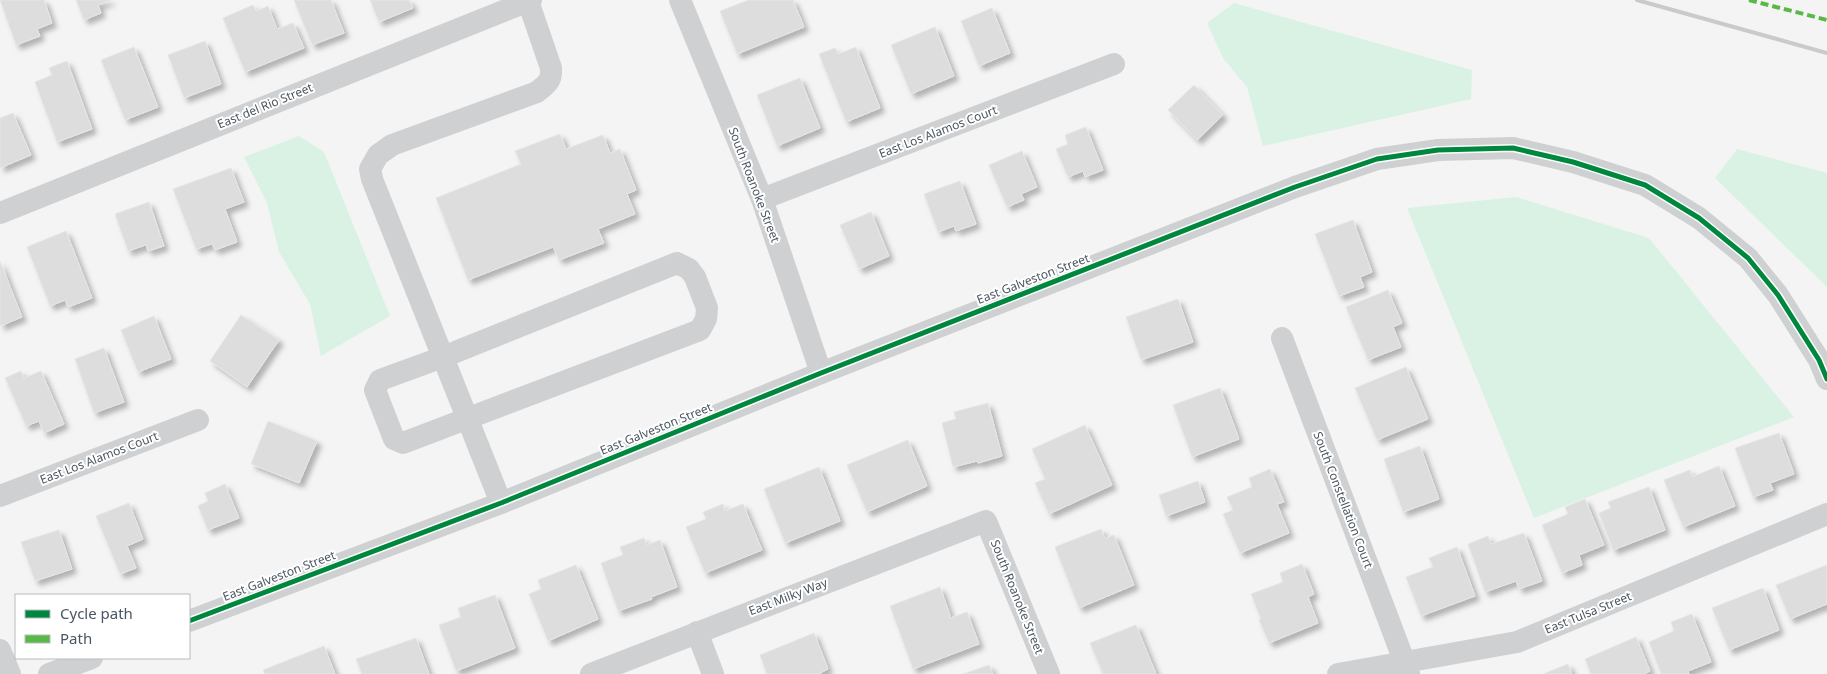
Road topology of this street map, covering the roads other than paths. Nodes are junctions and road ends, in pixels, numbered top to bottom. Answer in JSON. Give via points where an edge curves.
{"nodes":[{"id":1,"x":529,"y":0,"type":"edge"},
{"id":2,"x":680,"y":0,"type":"edge"},
{"id":3,"x":1114,"y":64,"type":"dead end"},
{"id":4,"x":762,"y":199,"type":"junction"},
{"id":5,"x":0,"y":213,"type":"edge"},
{"id":6,"x":1282,"y":338,"type":"dead end"},
{"id":7,"x":443,"y":357,"type":"junction"},
{"id":8,"x":821,"y":373,"type":"junction"},
{"id":9,"x":1827,"y":380,"type":"edge"},
{"id":10,"x":467,"y":417,"type":"junction"},
{"id":11,"x":198,"y":420,"type":"dead end"},
{"id":12,"x":0,"y":496,"type":"edge"},
{"id":13,"x":502,"y":503,"type":"junction"},
{"id":14,"x":1827,"y":514,"type":"edge"},
{"id":15,"x":986,"y":521,"type":"joint"},
{"id":16,"x":190,"y":621,"type":"edge"},
{"id":17,"x":697,"y":632,"type":"junction"},
{"id":18,"x":0,"y":650,"type":"edge"},
{"id":19,"x":89,"y":659,"type":"edge"},
{"id":20,"x":1406,"y":668,"type":"edge"},
{"id":21,"x":10,"y":674,"type":"edge"},
{"id":22,"x":49,"y":674,"type":"edge"},
{"id":23,"x":591,"y":674,"type":"edge"},
{"id":24,"x":713,"y":674,"type":"edge"},
{"id":25,"x":1049,"y":674,"type":"edge"},
{"id":26,"x":1338,"y":674,"type":"edge"}],
"edges":[{"from":1,"to":5,"type":"street","name":"East del Rio Street"},
{"from":1,"to":7,"type":"street","via":[[551,68],[552,77],[546,85],[537,92],[392,145],[378,155],[370,169]]},
{"from":2,"to":4,"type":"street","name":"South Roanoke Street"},
{"from":3,"to":4,"type":"street","name":"East Los Alamos Court"},
{"from":4,"to":8,"type":"street","name":"South Roanoke Street"},
{"from":6,"to":20,"type":"street","name":"South Constellation Court"},
{"from":7,"to":10,"type":"street"},
{"from":7,"to":10,"type":"street","via":[[380,380],[375,390],[394,438],[402,443]]},
{"from":7,"to":10,"type":"street","via":[[677,263],[689,269],[695,277],[707,308],[700,330]]},
{"from":8,"to":9,"type":"street","name":"East Galveston Street","via":[[1295,187],[1377,160],[1438,150],[1513,148],[1573,162],[1645,185],[1699,218],[1748,258],[1778,295],[1819,360]]},
{"from":8,"to":13,"type":"street","name":"East Galveston Street"},
{"from":10,"to":13,"type":"street"},
{"from":11,"to":12,"type":"street","name":"East Los Alamos Court"},
{"from":13,"to":16,"type":"street","name":"East Galveston Street"},
{"from":14,"to":20,"type":"street","name":"East Tulsa Street","via":[[1517,642]]},
{"from":15,"to":17,"type":"street","name":"East Milky Way"},
{"from":15,"to":25,"type":"street","name":"South Roanoke Street"},
{"from":17,"to":23,"type":"street","name":"East Milky Way"},
{"from":17,"to":24,"type":"street"},
{"from":18,"to":21,"type":"street"},
{"from":19,"to":22,"type":"street"},
{"from":20,"to":26,"type":"street","name":"East Tulsa Street"}]}
